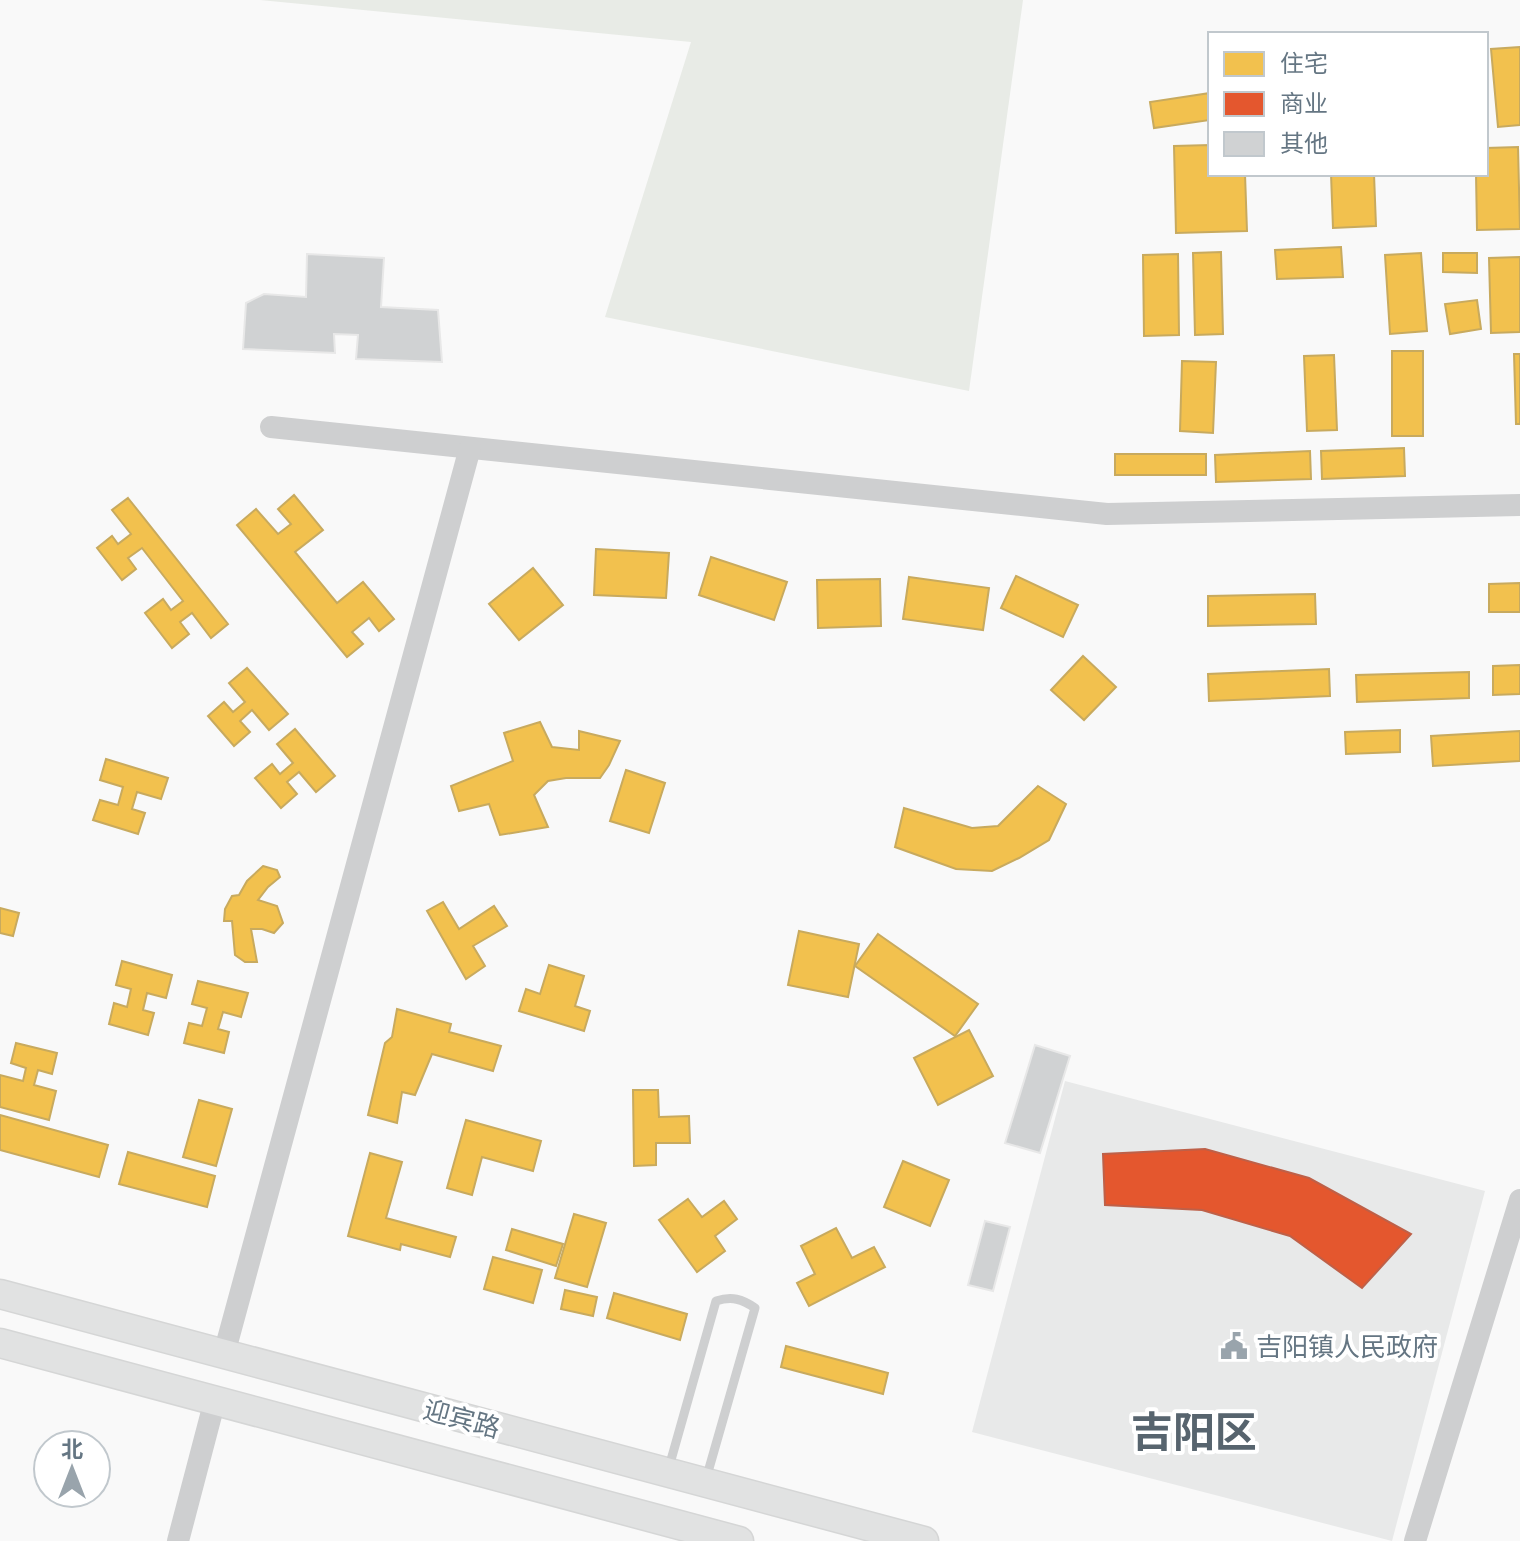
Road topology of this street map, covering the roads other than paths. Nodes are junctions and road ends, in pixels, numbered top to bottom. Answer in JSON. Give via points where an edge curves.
{"nodes":[{"id":1,"x":271,"y":427,"type":"dead end"},
{"id":2,"x":470,"y":448,"type":"junction"},
{"id":3,"x":1520,"y":505,"type":"edge"},
{"id":4,"x":1520,"y":1200,"type":"edge"},
{"id":5,"x":0,"y":1294,"type":"edge"},
{"id":6,"x":0,"y":1343,"type":"edge"},
{"id":7,"x":224,"y":1354,"type":"junction"},
{"id":8,"x":215,"y":1400,"type":"junction"},
{"id":9,"x":668,"y":1473,"type":"junction"},
{"id":10,"x":705,"y":1483,"type":"junction"},
{"id":11,"x":178,"y":1541,"type":"edge"},
{"id":12,"x":739,"y":1541,"type":"edge"},
{"id":13,"x":924,"y":1541,"type":"edge"},
{"id":14,"x":1415,"y":1541,"type":"edge"}],
"edges":[{"from":1,"to":2,"type":"street"},
{"from":2,"to":3,"type":"street","via":[[1107,514]]},
{"from":2,"to":7,"type":"street"},
{"from":4,"to":14,"type":"street"},
{"from":5,"to":7,"type":"highway","name":"迎宾路"},
{"from":6,"to":8,"type":"highway","name":"迎宾路"},
{"from":7,"to":9,"type":"highway","name":"迎宾路"},
{"from":8,"to":11,"type":"street"},
{"from":8,"to":12,"type":"highway","name":"迎宾路"},
{"from":9,"to":10,"type":"highway","name":"迎宾路"},
{"from":9,"to":10,"type":"lane","via":[[716,1301],[743,1299],[755,1308]]},
{"from":10,"to":13,"type":"highway","name":"迎宾路"}]}
